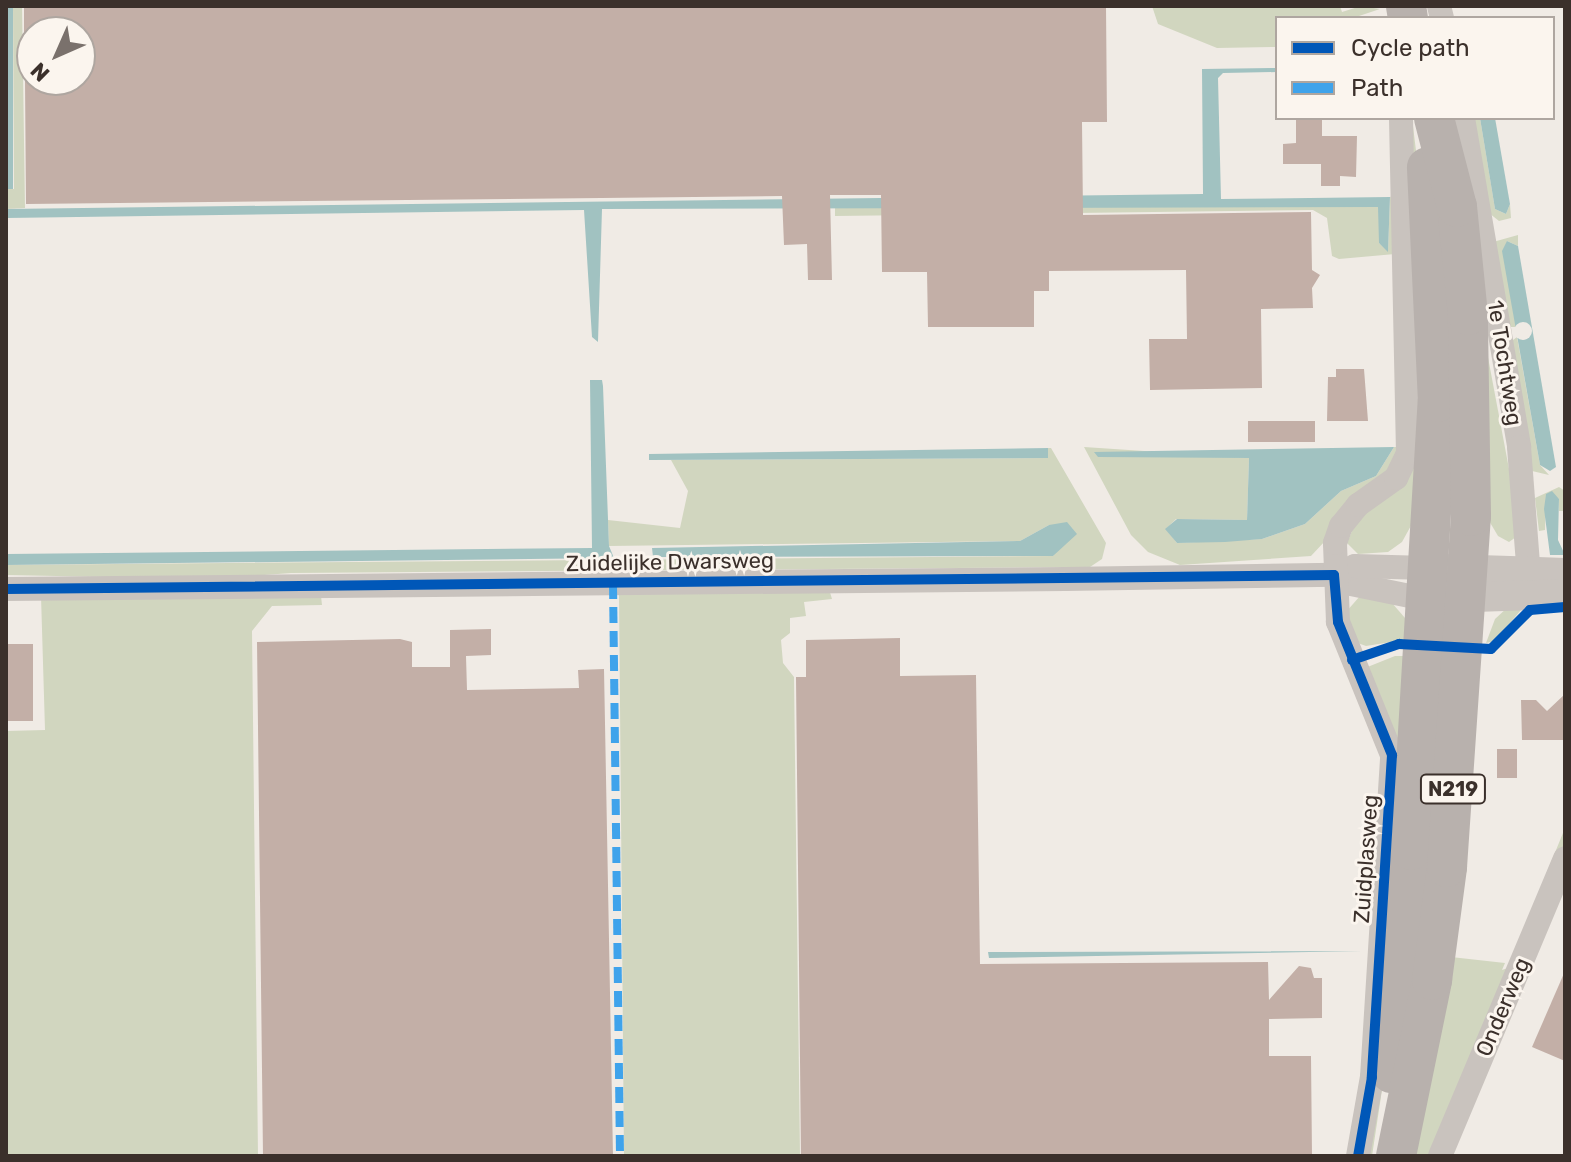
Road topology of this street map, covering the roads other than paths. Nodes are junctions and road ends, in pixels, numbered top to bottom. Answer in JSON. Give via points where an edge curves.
{"nodes":[{"id":1,"x":1401,"y":120,"type":"edge"},
{"id":2,"x":1424,"y":120,"type":"edge"},
{"id":3,"x":1435,"y":120,"type":"edge"},
{"id":4,"x":1463,"y":120,"type":"edge"},
{"id":5,"x":1565,"y":573,"type":"edge"},
{"id":6,"x":1334,"y":575,"type":"junction"},
{"id":7,"x":1426,"y":583,"type":"junction"},
{"id":8,"x":1468,"y":584,"type":"junction"},
{"id":9,"x":1530,"y":584,"type":"junction"},
{"id":10,"x":6,"y":589,"type":"edge"},
{"id":11,"x":1565,"y":594,"type":"edge"},
{"id":12,"x":1565,"y":858,"type":"edge"},
{"id":13,"x":1358,"y":1156,"type":"edge"},
{"id":14,"x":1379,"y":1156,"type":"edge"},
{"id":15,"x":1396,"y":1156,"type":"edge"},
{"id":16,"x":1440,"y":1156,"type":"edge"}],
"edges":[{"from":1,"to":6,"type":"street","via":[[1408,453],[1388,488],[1358,505],[1341,526]]},
{"from":2,"to":7,"type":"main road","number":"N219","via":[[1438,402]]},
{"from":3,"to":8,"type":"main road","name":"1e Tochtweg","number":"N219","via":[[1457,207],[1468,315]]},
{"from":4,"to":9,"type":"street","name":"1e Tochtweg","via":[[1519,447]]},
{"from":5,"to":9,"type":"street","name":"Zuidelijke Dwarsweg"},
{"from":6,"to":7,"type":"street","name":"Zuidelijke Dwarsweg","via":[[1355,566]]},
{"from":6,"to":10,"type":"street","name":"Zuidelijke Dwarsweg"},
{"from":6,"to":13,"type":"street","name":"Zuidplasweg","via":[[1338,622],[1392,755],[1372,1077]]},
{"from":7,"to":8,"type":"street","name":"Zuidelijke Dwarsweg"},
{"from":7,"to":14,"type":"main road","name":"Zuidplasweg","number":"N219","via":[[1409,881]]},
{"from":8,"to":9,"type":"street","name":"Zuidelijke Dwarsweg"},
{"from":8,"to":15,"type":"main road","number":"N219","via":[[1447,867],[1432,980]]},
{"from":9,"to":11,"type":"street","name":"Zuidelijke Dwarsweg"},
{"from":12,"to":16,"type":"street","name":"Onderweg"}]}
